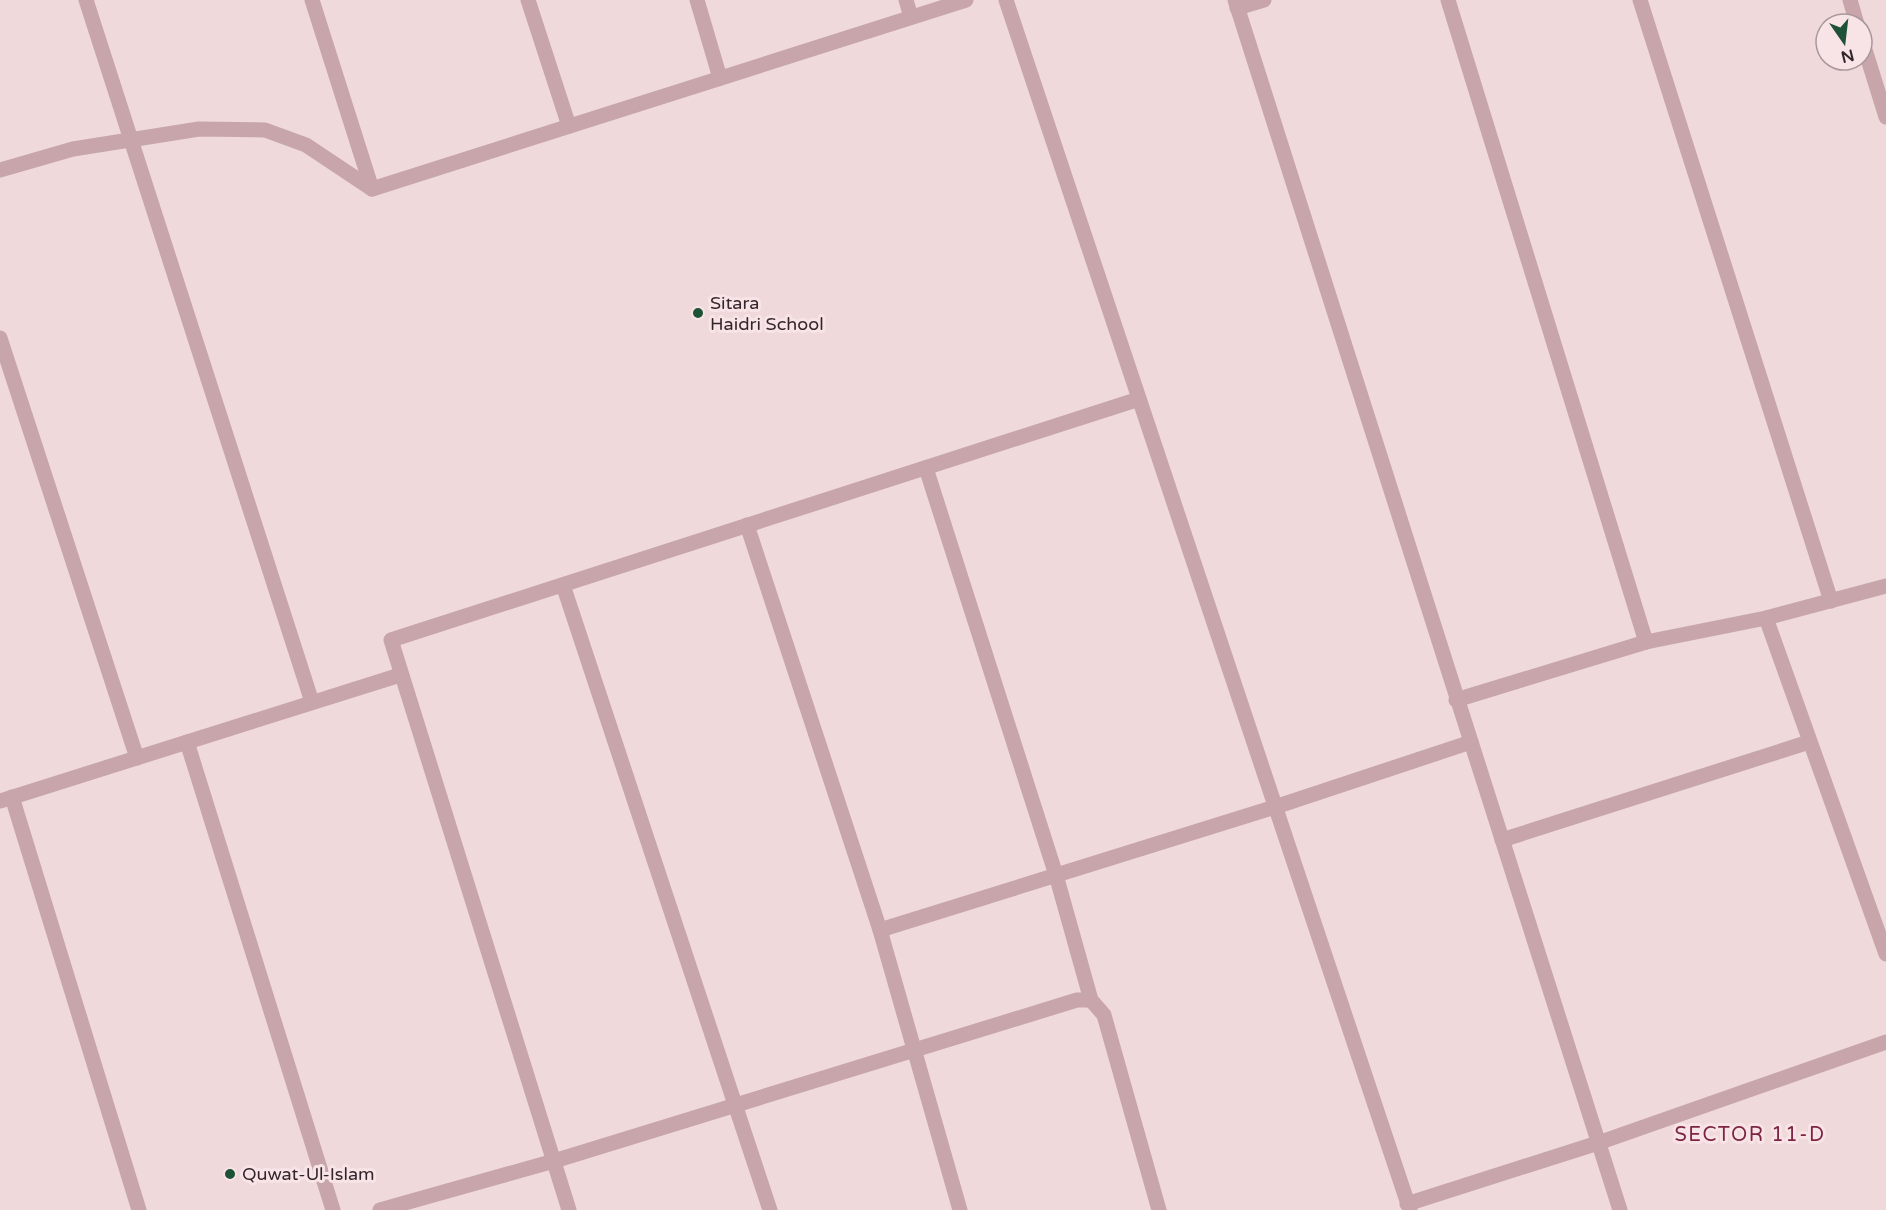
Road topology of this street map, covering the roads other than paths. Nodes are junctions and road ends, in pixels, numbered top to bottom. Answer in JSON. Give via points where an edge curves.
{"nodes":[{"id":1,"x":86,"y":0,"type":"edge"},
{"id":2,"x":312,"y":0,"type":"edge"},
{"id":3,"x":528,"y":0,"type":"edge"},
{"id":4,"x":698,"y":0,"type":"edge"},
{"id":5,"x":906,"y":0,"type":"edge"},
{"id":6,"x":966,"y":0,"type":"edge"},
{"id":7,"x":1006,"y":0,"type":"edge"},
{"id":8,"x":1264,"y":0,"type":"edge"},
{"id":9,"x":1448,"y":0,"type":"edge"},
{"id":10,"x":1640,"y":0,"type":"edge"},
{"id":11,"x":1236,"y":4,"type":"edge"},
{"id":12,"x":911,"y":17,"type":"junction"},
{"id":13,"x":1872,"y":72,"type":"edge"},
{"id":14,"x":720,"y":78,"type":"junction"},
{"id":15,"x":1886,"y":117,"type":"edge"},
{"id":16,"x":569,"y":126,"type":"junction"},
{"id":17,"x":132,"y":140,"type":"junction"},
{"id":18,"x":0,"y":170,"type":"edge"},
{"id":19,"x":372,"y":189,"type":"junction"},
{"id":20,"x":0,"y":338,"type":"edge"},
{"id":21,"x":1140,"y":399,"type":"junction"},
{"id":22,"x":926,"y":468,"type":"junction"},
{"id":23,"x":747,"y":525,"type":"junction"},
{"id":24,"x":563,"y":585,"type":"junction"},
{"id":25,"x":1886,"y":586,"type":"edge"},
{"id":26,"x":1831,"y":601,"type":"junction"},
{"id":27,"x":1766,"y":618,"type":"junction"},
{"id":28,"x":1646,"y":642,"type":"junction"},
{"id":29,"x":400,"y":675,"type":"junction"},
{"id":30,"x":1456,"y":700,"type":"junction"},
{"id":31,"x":312,"y":702,"type":"junction"},
{"id":32,"x":187,"y":742,"type":"junction"},
{"id":33,"x":1471,"y":742,"type":"junction"},
{"id":34,"x":1809,"y":742,"type":"junction"},
{"id":35,"x":137,"y":758,"type":"junction"},
{"id":36,"x":6,"y":799,"type":"edge"},
{"id":37,"x":1275,"y":807,"type":"junction"},
{"id":38,"x":1502,"y":840,"type":"junction"},
{"id":39,"x":1056,"y":875,"type":"junction"},
{"id":40,"x":880,"y":930,"type":"junction"},
{"id":41,"x":1886,"y":954,"type":"edge"},
{"id":42,"x":1091,"y":1000,"type":"junction"},
{"id":43,"x":1886,"y":1042,"type":"edge"},
{"id":44,"x":914,"y":1050,"type":"junction"},
{"id":45,"x":736,"y":1105,"type":"junction"},
{"id":46,"x":1598,"y":1143,"type":"junction"},
{"id":47,"x":554,"y":1161,"type":"junction"},
{"id":48,"x":1408,"y":1207,"type":"edge"},
{"id":49,"x":139,"y":1210,"type":"edge"},
{"id":50,"x":333,"y":1210,"type":"edge"},
{"id":51,"x":380,"y":1210,"type":"edge"},
{"id":52,"x":569,"y":1210,"type":"edge"},
{"id":53,"x":770,"y":1210,"type":"edge"},
{"id":54,"x":960,"y":1210,"type":"edge"},
{"id":55,"x":1159,"y":1210,"type":"edge"},
{"id":56,"x":1620,"y":1210,"type":"edge"}],
"edges":[{"from":1,"to":17,"type":"street"},
{"from":2,"to":19,"type":"street"},
{"from":3,"to":16,"type":"street"},
{"from":4,"to":14,"type":"street"},
{"from":5,"to":12,"type":"street"},
{"from":6,"to":12,"type":"street"},
{"from":7,"to":21,"type":"street"},
{"from":8,"to":11,"type":"street"},
{"from":9,"to":28,"type":"street"},
{"from":10,"to":26,"type":"street"},
{"from":11,"to":30,"type":"street"},
{"from":12,"to":14,"type":"street"},
{"from":13,"to":15,"type":"street"},
{"from":14,"to":16,"type":"street"},
{"from":16,"to":19,"type":"street"},
{"from":17,"to":18,"type":"street","via":[[73,149]]},
{"from":17,"to":19,"type":"street","via":[[199,129],[265,130],[306,145]]},
{"from":17,"to":31,"type":"street"},
{"from":20,"to":35,"type":"street"},
{"from":21,"to":22,"type":"street"},
{"from":21,"to":37,"type":"street"},
{"from":22,"to":23,"type":"street"},
{"from":22,"to":39,"type":"street"},
{"from":23,"to":24,"type":"street"},
{"from":23,"to":40,"type":"street"},
{"from":24,"to":29,"type":"street","via":[[391,640]]},
{"from":24,"to":45,"type":"street"},
{"from":25,"to":26,"type":"street"},
{"from":26,"to":27,"type":"street"},
{"from":27,"to":28,"type":"street"},
{"from":27,"to":34,"type":"street"},
{"from":28,"to":30,"type":"street"},
{"from":29,"to":31,"type":"street"},
{"from":29,"to":47,"type":"street"},
{"from":30,"to":33,"type":"street"},
{"from":31,"to":32,"type":"street"},
{"from":32,"to":35,"type":"street"},
{"from":32,"to":50,"type":"street"},
{"from":33,"to":37,"type":"street"},
{"from":33,"to":38,"type":"street"},
{"from":34,"to":38,"type":"street"},
{"from":34,"to":41,"type":"street"},
{"from":35,"to":36,"type":"street"},
{"from":36,"to":49,"type":"street"},
{"from":37,"to":39,"type":"street"},
{"from":37,"to":48,"type":"street"},
{"from":38,"to":46,"type":"street"},
{"from":39,"to":40,"type":"street"},
{"from":39,"to":42,"type":"street"},
{"from":40,"to":44,"type":"street"},
{"from":42,"to":44,"type":"street","via":[[1077,1000]]},
{"from":42,"to":55,"type":"street","via":[[1104,1015]]},
{"from":43,"to":46,"type":"street"},
{"from":44,"to":45,"type":"street"},
{"from":44,"to":54,"type":"street"},
{"from":45,"to":47,"type":"street"},
{"from":45,"to":53,"type":"street"},
{"from":46,"to":48,"type":"street"},
{"from":46,"to":56,"type":"street"},
{"from":47,"to":51,"type":"street"},
{"from":47,"to":52,"type":"street"}]}
